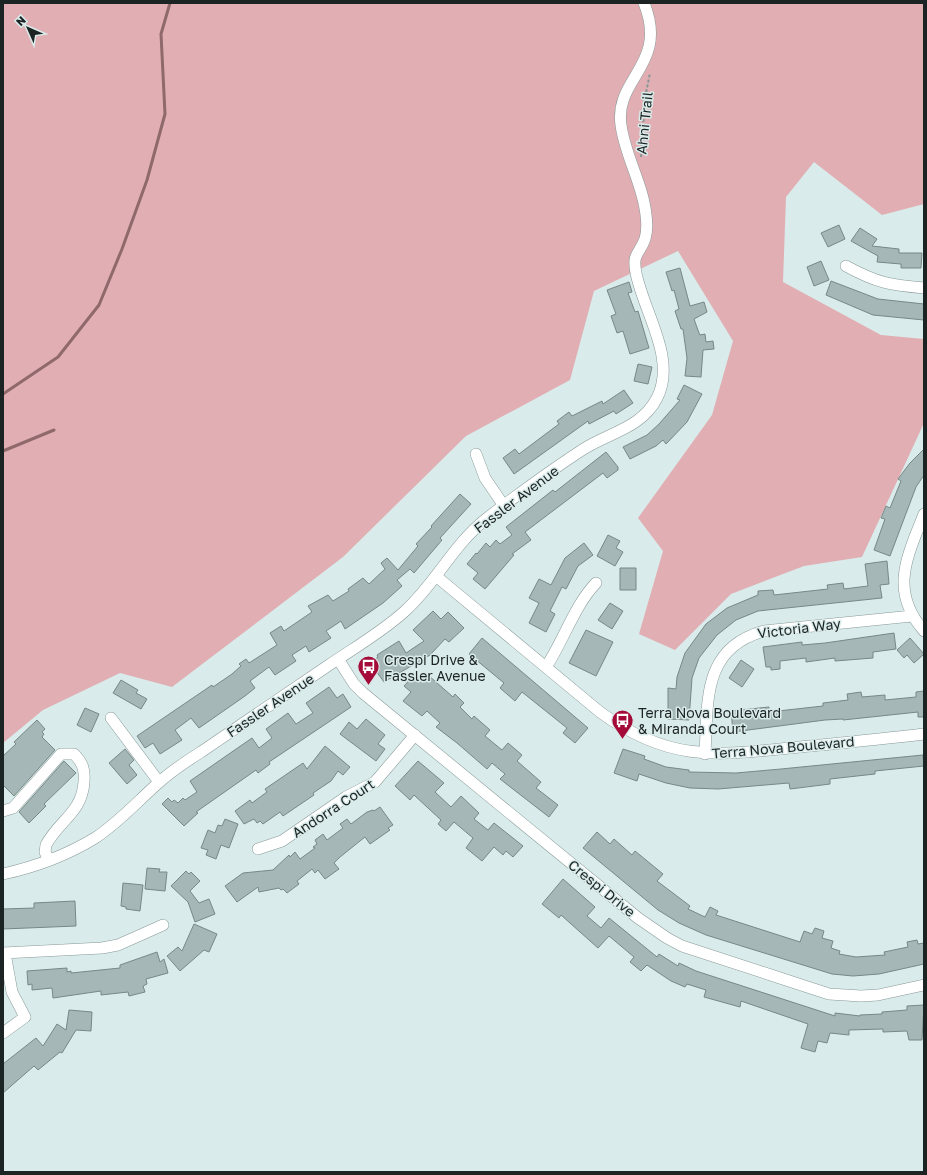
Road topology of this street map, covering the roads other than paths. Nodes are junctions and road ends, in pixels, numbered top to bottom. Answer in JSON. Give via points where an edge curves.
{"nodes":[{"id":1,"x":644,"y":3,"type":"edge"},
{"id":2,"x":846,"y":266,"type":"dead end"},
{"id":3,"x":924,"y":288,"type":"edge"},
{"id":4,"x":476,"y":454,"type":"dead end"},
{"id":5,"x":504,"y":506,"type":"junction"},
{"id":6,"x":924,"y":514,"type":"edge"},
{"id":7,"x":437,"y":577,"type":"junction"},
{"id":8,"x":596,"y":583,"type":"dead end"},
{"id":9,"x":912,"y":616,"type":"junction"},
{"id":10,"x":924,"y":631,"type":"edge"},
{"id":11,"x":338,"y":659,"type":"junction"},
{"id":12,"x":546,"y":667,"type":"junction"},
{"id":13,"x":111,"y":718,"type":"dead end"},
{"id":14,"x":924,"y":734,"type":"edge"},
{"id":15,"x":415,"y":735,"type":"junction"},
{"id":16,"x":705,"y":754,"type":"junction"},
{"id":17,"x":159,"y":782,"type":"junction"},
{"id":18,"x":3,"y":811,"type":"edge"},
{"id":19,"x":258,"y":849,"type":"dead end"},
{"id":20,"x":48,"y":860,"type":"junction"},
{"id":21,"x":3,"y":874,"type":"edge"},
{"id":22,"x":163,"y":925,"type":"dead end"},
{"id":23,"x":4,"y":953,"type":"edge"},
{"id":24,"x":924,"y":985,"type":"edge"},
{"id":25,"x":3,"y":1033,"type":"edge"}],
"edges":[{"from":1,"to":5,"type":"street","name":"Fassler Avenue","via":[[651,24],[650,47],[622,105],[620,119],[646,216],[645,240],[636,254],[636,272],[661,352],[664,375],[657,398],[649,411],[637,422],[585,448]]},
{"from":2,"to":3,"type":"street","via":[[876,281]]},
{"from":4,"to":5,"type":"street","via":[[485,478]]},
{"from":5,"to":7,"type":"street","name":"Fassler Avenue","via":[[463,540]]},
{"from":6,"to":9,"type":"street","via":[[909,551],[903,580]]},
{"from":7,"to":11,"type":"street","name":"Fassler Avenue","via":[[402,614]]},
{"from":7,"to":12,"type":"street","name":"Terra Nova Boulevard"},
{"from":8,"to":12,"type":"street","via":[[579,605],[562,642]]},
{"from":9,"to":10,"type":"street"},
{"from":9,"to":16,"type":"street","name":"Victoria Way","via":[[764,631],[737,642],[726,653],[710,683]]},
{"from":11,"to":15,"type":"street","name":"Crespi Drive","via":[[354,684]]},
{"from":11,"to":17,"type":"street","name":"Fassler Avenue"},
{"from":12,"to":16,"type":"street","name":"Terra Nova Boulevard","via":[[600,712],[631,732],[668,747]]},
{"from":13,"to":17,"type":"street"},
{"from":14,"to":16,"type":"street","name":"Terra Nova Boulevard","via":[[739,753]]},
{"from":15,"to":19,"type":"street","name":"Andorra Court","via":[[375,782],[346,797],[282,841]]},
{"from":15,"to":24,"type":"street","name":"Crespi Drive","via":[[638,918],[682,946],[829,994],[873,995]]},
{"from":17,"to":20,"type":"street","name":"Fassler Avenue","via":[[113,825],[95,838]]},
{"from":18,"to":20,"type":"street","via":[[13,808],[61,754],[74,754],[81,761],[85,769],[84,793],[78,806],[49,838],[45,852]]},
{"from":20,"to":21,"type":"street","name":"Fassler Avenue"},
{"from":22,"to":23,"type":"street","via":[[118,945],[102,948]]},
{"from":23,"to":25,"type":"street","via":[[12,992],[25,1017]]}]}
